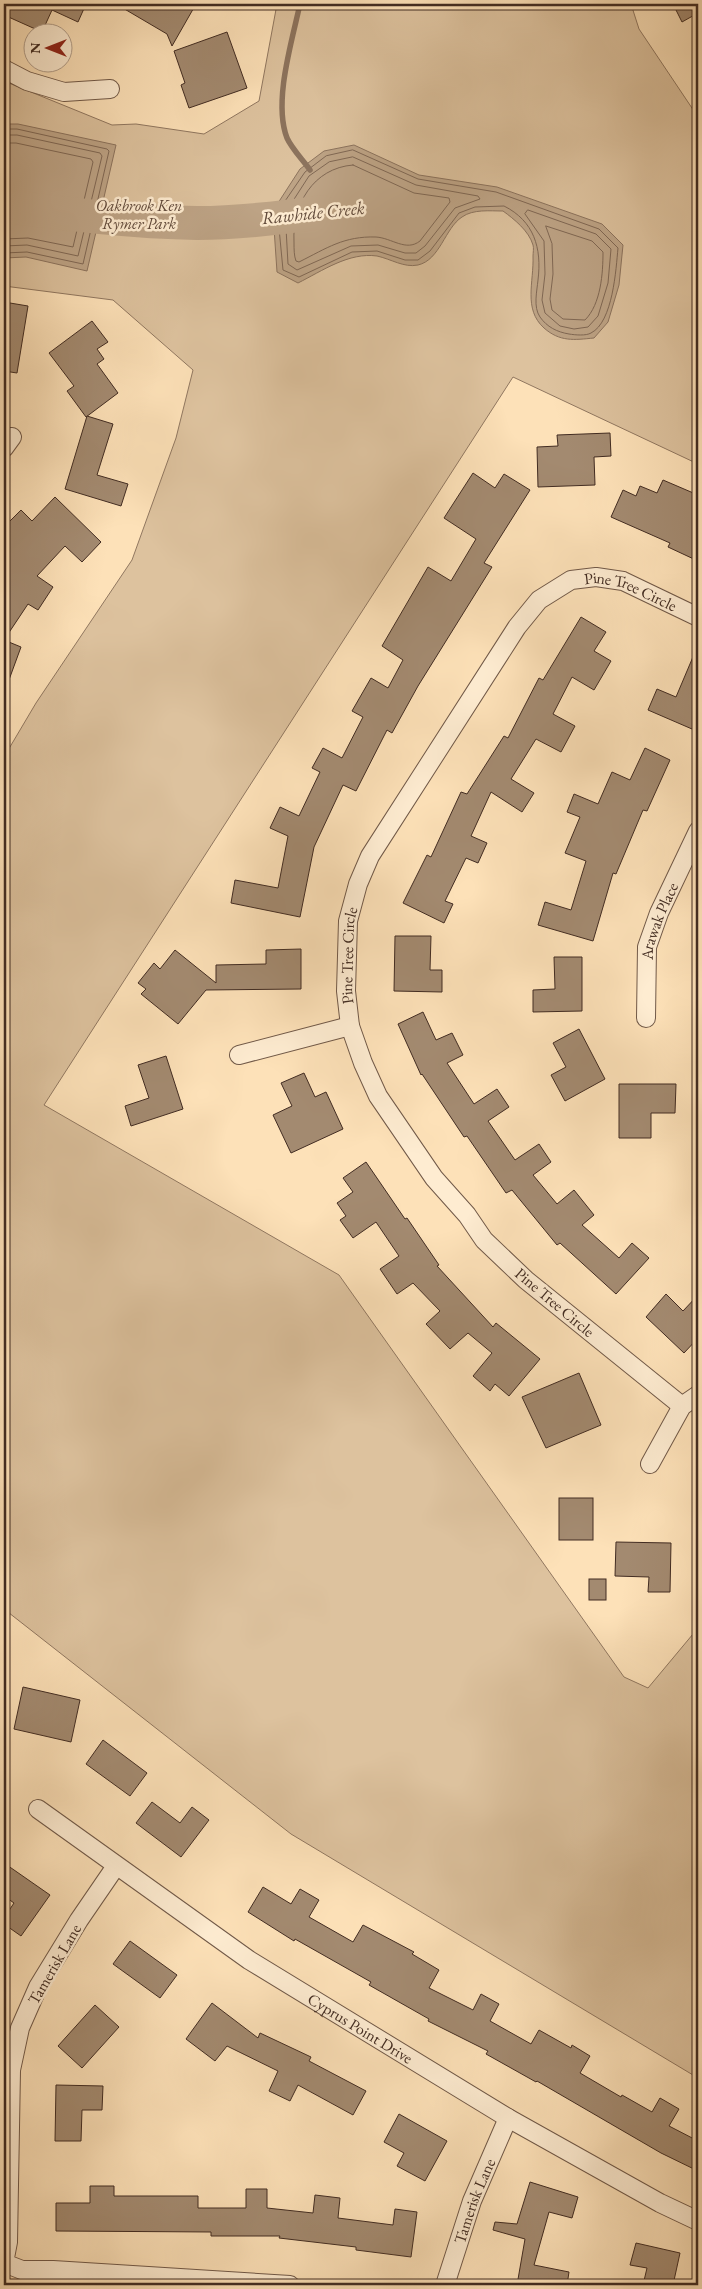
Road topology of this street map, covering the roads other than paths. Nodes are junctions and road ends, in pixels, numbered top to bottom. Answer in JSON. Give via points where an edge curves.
{"nodes":[{"id":1,"x":4,"y":69,"type":"edge"},
{"id":2,"x":110,"y":89,"type":"dead end"},
{"id":3,"x":698,"y":617,"type":"edge"},
{"id":4,"x":698,"y":831,"type":"edge"},
{"id":5,"x":646,"y":1018,"type":"dead end"},
{"id":6,"x":350,"y":1026,"type":"junction"},
{"id":7,"x":239,"y":1055,"type":"dead end"},
{"id":8,"x":698,"y":1394,"type":"edge"},
{"id":9,"x":682,"y":1406,"type":"junction"},
{"id":10,"x":650,"y":1464,"type":"dead end"},
{"id":11,"x":38,"y":1809,"type":"dead end"},
{"id":12,"x":116,"y":1866,"type":"junction"},
{"id":13,"x":508,"y":2118,"type":"junction"},
{"id":14,"x":698,"y":2221,"type":"edge"},
{"id":15,"x":290,"y":2285,"type":"edge"},
{"id":16,"x":445,"y":2285,"type":"edge"}],
"edges":[{"from":1,"to":2,"type":"street","via":[[27,81],[64,92]]},
{"from":3,"to":6,"type":"street","name":"Pine Tree Circle","via":[[623,581],[596,577],[571,580],[539,600],[517,627],[370,856],[348,921],[346,991]]},
{"from":4,"to":5,"type":"street","name":"Arawak Place","via":[[659,913],[648,947]]},
{"from":6,"to":7,"type":"street"},
{"from":6,"to":9,"type":"street","name":"Pine Tree Circle","via":[[378,1096],[434,1178],[484,1240],[526,1280]]},
{"from":8,"to":9,"type":"street"},
{"from":9,"to":10,"type":"street"},
{"from":11,"to":12,"type":"street","name":"Cyprus Point Drive"},
{"from":12,"to":13,"type":"street","name":"Cyprus Point Drive","via":[[248,1960]]},
{"from":12,"to":15,"type":"street","name":"Tamerisk Lane","via":[[38,1987],[20,2028],[11,2070],[8,2242],[4,2263],[22,2270]]},
{"from":13,"to":14,"type":"street","name":"Cyprus Point Drive"},
{"from":13,"to":16,"type":"street","name":"Tamerisk Lane","via":[[472,2201]]}]}
